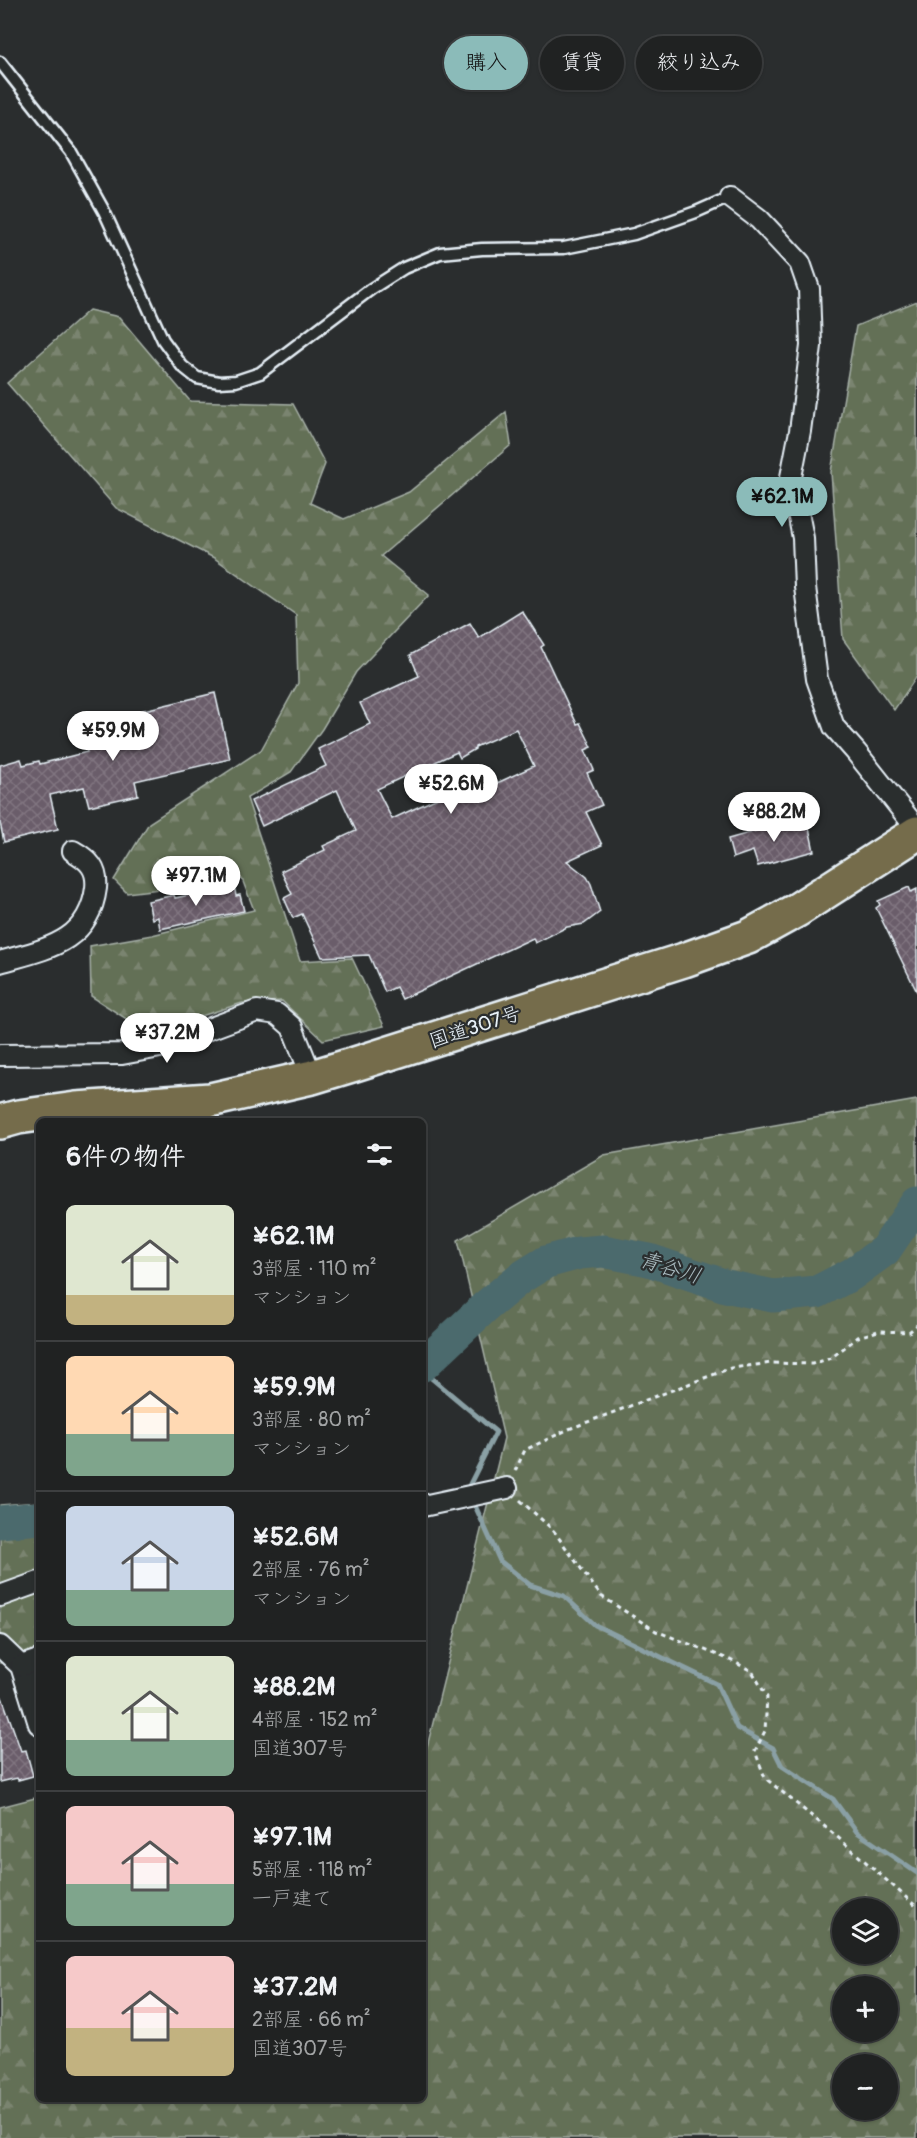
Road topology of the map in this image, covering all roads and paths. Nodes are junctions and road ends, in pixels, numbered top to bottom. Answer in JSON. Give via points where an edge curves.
{"nodes":[{"id":1,"x":0,"y":62,"type":"edge"},
{"id":2,"x":730,"y":197,"type":"joint"},
{"id":3,"x":917,"y":831,"type":"edge"},
{"id":4,"x":73,"y":851,"type":"dead end"},
{"id":5,"x":0,"y":962,"type":"edge"},
{"id":6,"x":0,"y":1055,"type":"edge"},
{"id":7,"x":312,"y":1077,"type":"junction"},
{"id":8,"x":0,"y":1122,"type":"edge"},
{"id":9,"x":917,"y":1325,"type":"edge"},
{"id":10,"x":507,"y":1488,"type":"junction"},
{"id":11,"x":426,"y":1505,"type":"edge"},
{"id":12,"x":36,"y":1583,"type":"edge"},
{"id":13,"x":0,"y":1596,"type":"edge"},
{"id":14,"x":0,"y":1646,"type":"edge"},
{"id":15,"x":30,"y":1663,"type":"edge"},
{"id":16,"x":36,"y":1704,"type":"edge"},
{"id":17,"x":917,"y":1907,"type":"edge"}],
"edges":[{"from":1,"to":2,"type":"lane","via":[[71,152],[104,211],[163,340],[182,366],[197,378],[236,381],[260,373],[371,289],[404,268],[440,253],[564,248],[634,234]]},
{"from":2,"to":3,"type":"street","via":[[759,219],[800,263],[809,289],[811,346],[791,477],[803,538],[817,679],[834,727]]},
{"from":3,"to":7,"type":"highway","name":"国道307号","via":[[798,910],[748,937]]},
{"from":4,"to":5,"type":"street","via":[[87,859],[95,870],[92,908],[80,929],[54,947]]},
{"from":6,"to":7,"type":"street","via":[[122,1054],[160,1047],[257,1011],[277,1014],[292,1027]]},
{"from":7,"to":8,"type":"highway","name":"国道307号","via":[[210,1100],[76,1109]]},
{"from":9,"to":10,"type":"path","via":[[909,1332],[878,1331],[858,1337],[831,1358],[812,1364],[731,1368],[569,1430],[525,1450]]},
{"from":10,"to":11,"type":"street"},
{"from":10,"to":17,"type":"path","via":[[553,1530],[601,1596],[656,1631],[752,1671],[767,1697],[765,1731],[755,1750],[765,1778]]},
{"from":12,"to":13,"type":"street"},
{"from":14,"to":15,"type":"street"},
{"from":15,"to":16,"type":"street"}]}
